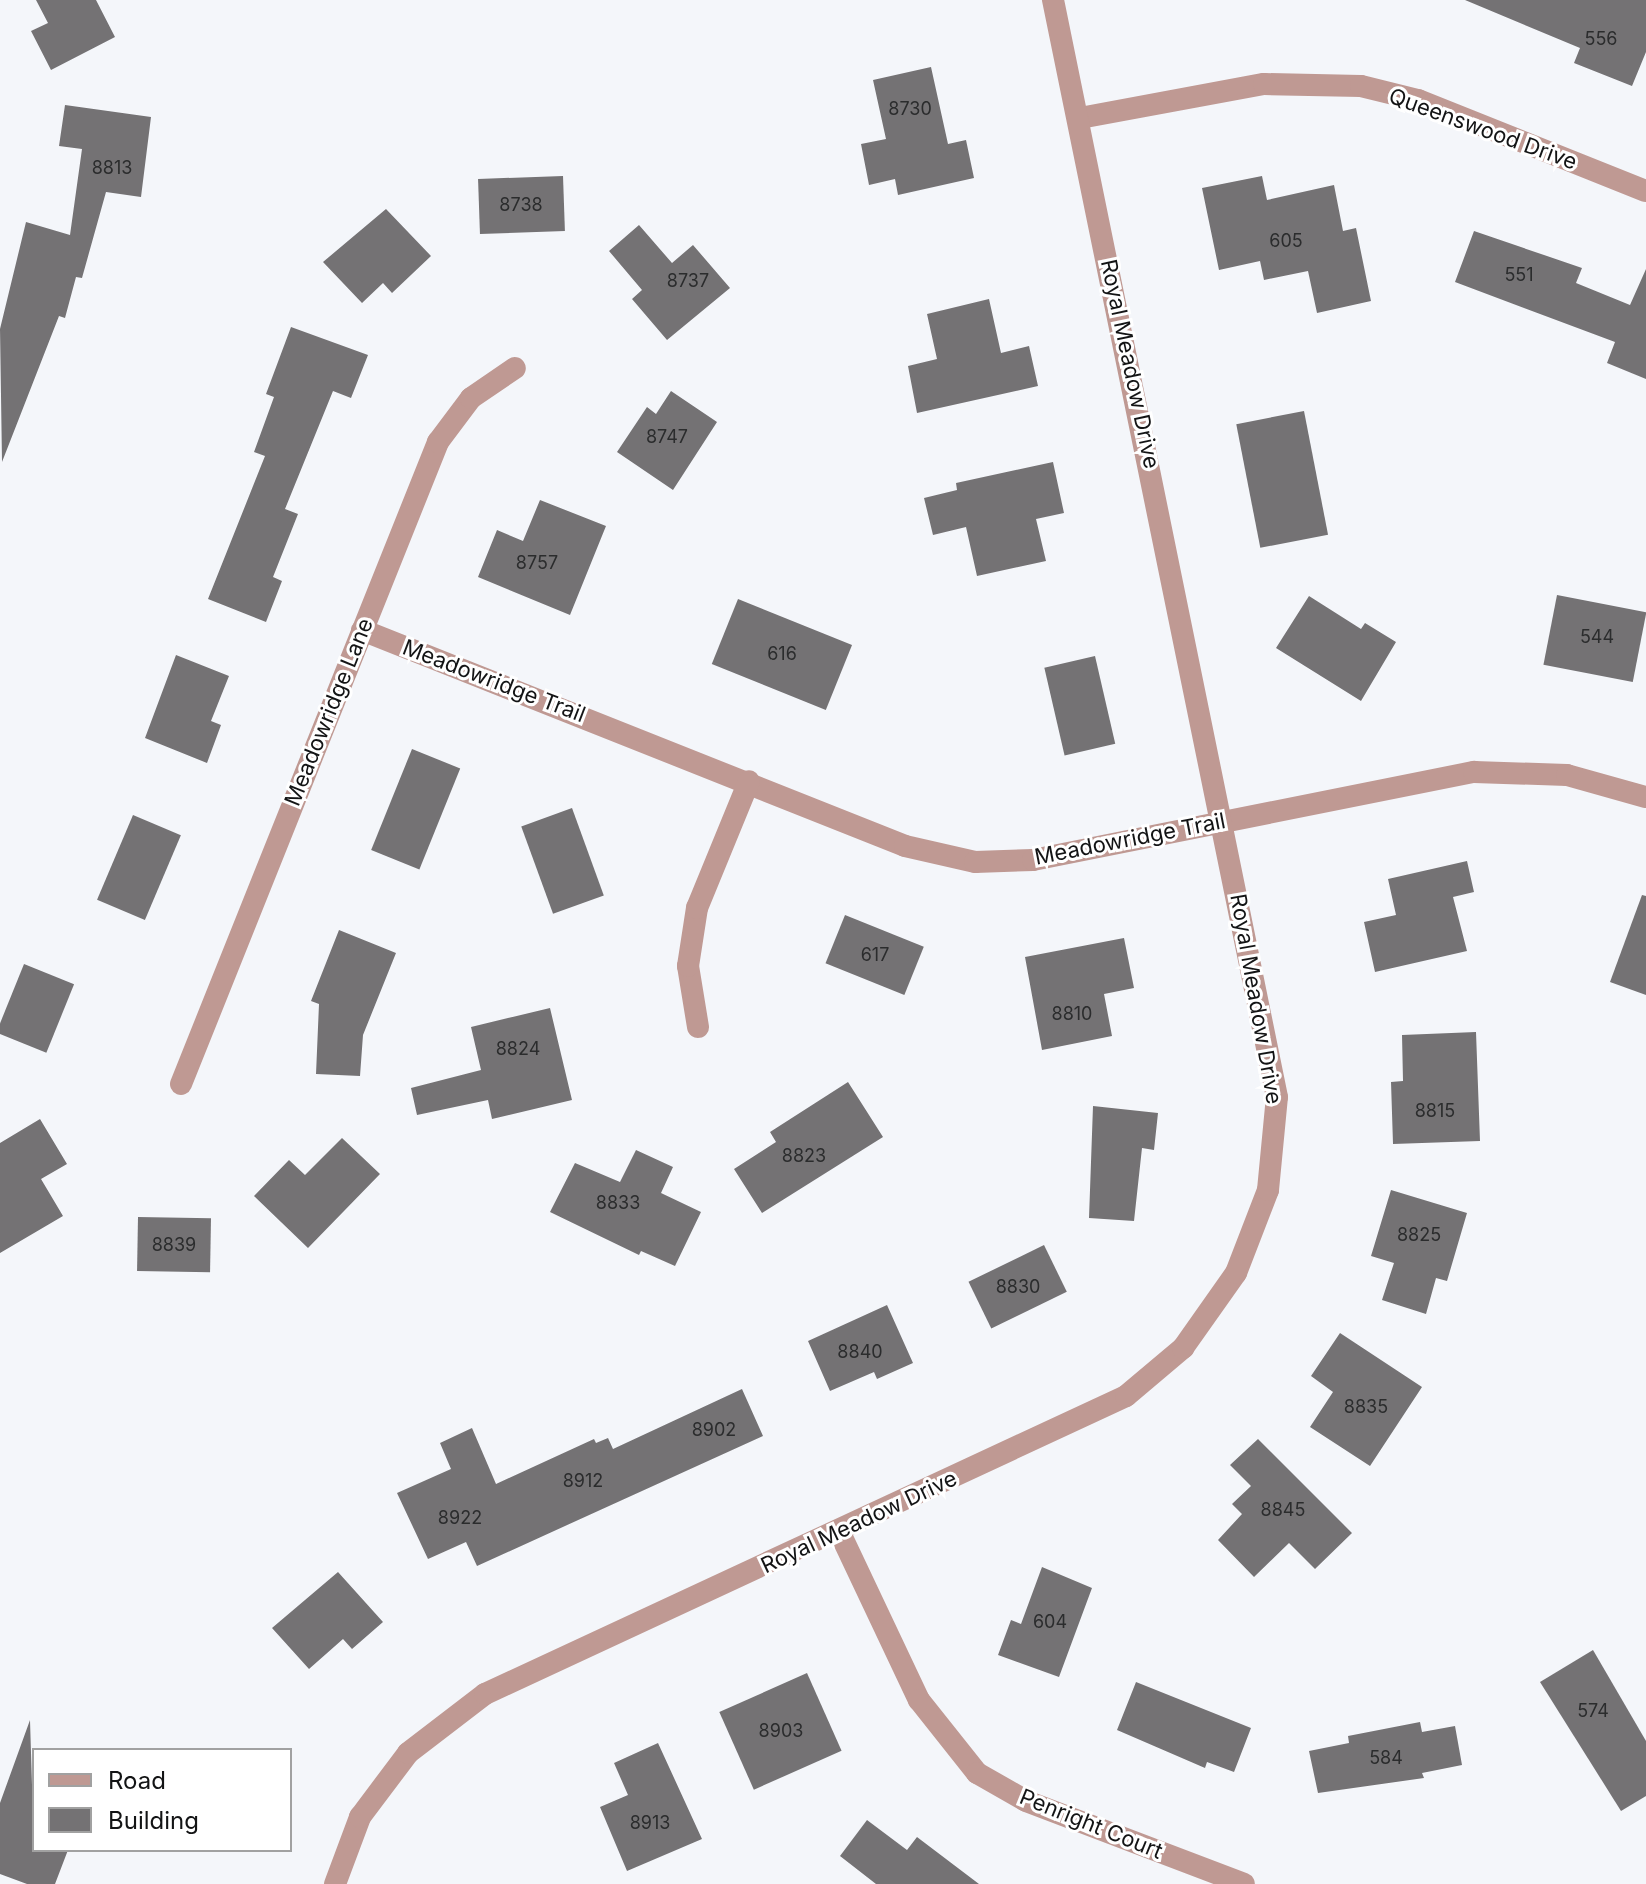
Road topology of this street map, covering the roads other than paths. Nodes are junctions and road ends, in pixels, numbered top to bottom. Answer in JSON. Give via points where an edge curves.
{"nodes":[{"id":1,"x":1053,"y":0,"type":"edge"},
{"id":2,"x":1080,"y":118,"type":"junction"},
{"id":3,"x":1646,"y":191,"type":"edge"},
{"id":4,"x":515,"y":368,"type":"dead end"},
{"id":5,"x":362,"y":630,"type":"junction"},
{"id":6,"x":749,"y":781,"type":"junction"},
{"id":7,"x":1646,"y":797,"type":"edge"},
{"id":8,"x":1224,"y":820,"type":"junction"},
{"id":9,"x":698,"y":1027,"type":"dead end"},
{"id":10,"x":181,"y":1084,"type":"dead end"},
{"id":11,"x":839,"y":1531,"type":"junction"},
{"id":12,"x":335,"y":1884,"type":"edge"},
{"id":13,"x":1244,"y":1884,"type":"edge"}],
"edges":[{"from":1,"to":2,"type":"street","name":"Royal Meadow Drive"},
{"from":2,"to":3,"type":"street","name":"Queenswood Drive","via":[[1264,84],[1361,86],[1418,100]]},
{"from":2,"to":8,"type":"street","name":"Royal Meadow Drive"},
{"from":4,"to":5,"type":"street","name":"Meadowridge Lane","via":[[471,398],[438,442]]},
{"from":5,"to":6,"type":"street","name":"Meadowridge Trail"},
{"from":5,"to":10,"type":"street","name":"Meadowridge Lane"},
{"from":6,"to":8,"type":"street","name":"Meadowridge Trail","via":[[905,846],[975,862],[1033,860]]},
{"from":6,"to":9,"type":"street","via":[[697,908],[688,966]]},
{"from":7,"to":8,"type":"street","name":"Meadowridge Trail","via":[[1567,775],[1474,772]]},
{"from":8,"to":11,"type":"street","name":"Royal Meadow Drive","via":[[1277,1097],[1268,1190],[1236,1273],[1183,1348],[1126,1396]]},
{"from":11,"to":12,"type":"street","name":"Royal Meadow Drive","via":[[485,1694],[408,1753],[360,1817]]},
{"from":11,"to":13,"type":"street","name":"Penright Court","via":[[919,1700],[977,1773],[1026,1801]]}]}
